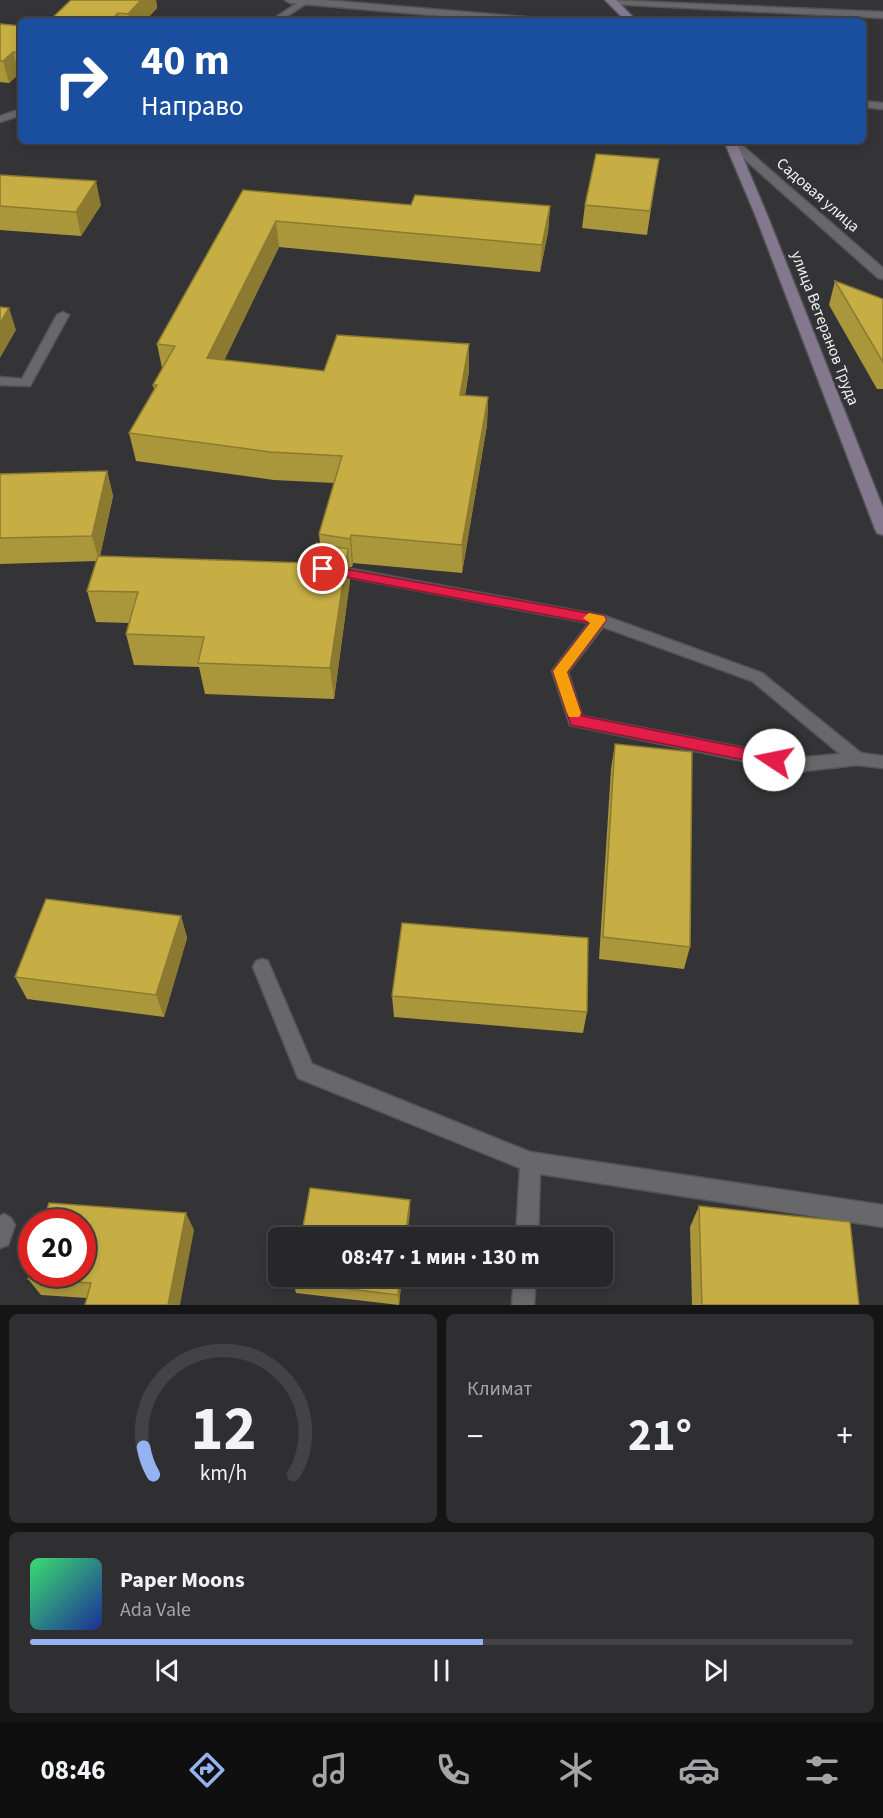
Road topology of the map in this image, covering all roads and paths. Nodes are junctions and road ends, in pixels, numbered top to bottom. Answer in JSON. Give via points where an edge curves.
{"nodes":[{"id":1,"x":290,"y":0,"type":"edge"},
{"id":2,"x":307,"y":1,"type":"edge"},
{"id":3,"x":610,"y":1,"type":"edge"},
{"id":4,"x":883,"y":15,"type":"edge"},
{"id":5,"x":279,"y":18,"type":"edge"},
{"id":6,"x":502,"y":18,"type":"edge"},
{"id":7,"x":629,"y":18,"type":"edge"},
{"id":8,"x":866,"y":104,"type":"edge"},
{"id":9,"x":883,"y":106,"type":"edge"},
{"id":10,"x":18,"y":113,"type":"edge"},
{"id":11,"x":0,"y":119,"type":"edge"},
{"id":12,"x":731,"y":144,"type":"edge"},
{"id":13,"x":733,"y":144,"type":"edge"},
{"id":14,"x":883,"y":275,"type":"edge"},
{"id":15,"x":63,"y":315,"type":"dead end"},
{"id":16,"x":0,"y":381,"type":"edge"},
{"id":17,"x":883,"y":529,"type":"edge"},
{"id":18,"x":323,"y":569,"type":"edge"},
{"id":19,"x":600,"y":620,"type":"junction"},
{"id":20,"x":857,"y":759,"type":"junction"},
{"id":21,"x":883,"y":762,"type":"edge"},
{"id":22,"x":262,"y":967,"type":"dead end"},
{"id":23,"x":531,"y":1162,"type":"junction"},
{"id":24,"x":883,"y":1216,"type":"edge"},
{"id":25,"x":528,"y":1227,"type":"edge"},
{"id":26,"x":524,"y":1287,"type":"edge"},
{"id":27,"x":523,"y":1305,"type":"edge"}],
"edges":[{"from":1,"to":2,"type":"street"},
{"from":2,"to":5,"type":"lane"},
{"from":2,"to":6,"type":"street"},
{"from":3,"to":4,"type":"street"},
{"from":3,"to":7,"type":"street"},
{"from":8,"to":9,"type":"street"},
{"from":10,"to":11,"type":"lane"},
{"from":12,"to":17,"type":"street","name":"улица Ветеранов Труда"},
{"from":13,"to":14,"type":"street","name":"Садовая улица"},
{"from":15,"to":16,"type":"lane","via":[[26,383]]},
{"from":18,"to":19,"type":"lane"},
{"from":19,"to":20,"type":"lane","via":[[757,677]]},
{"from":19,"to":20,"type":"lane","via":[[560,671],[576,721],[796,765]]},
{"from":20,"to":21,"type":"lane"},
{"from":22,"to":23,"type":"lane","via":[[305,1071]]},
{"from":23,"to":24,"type":"lane"},
{"from":23,"to":25,"type":"lane"},
{"from":26,"to":27,"type":"lane"}]}
